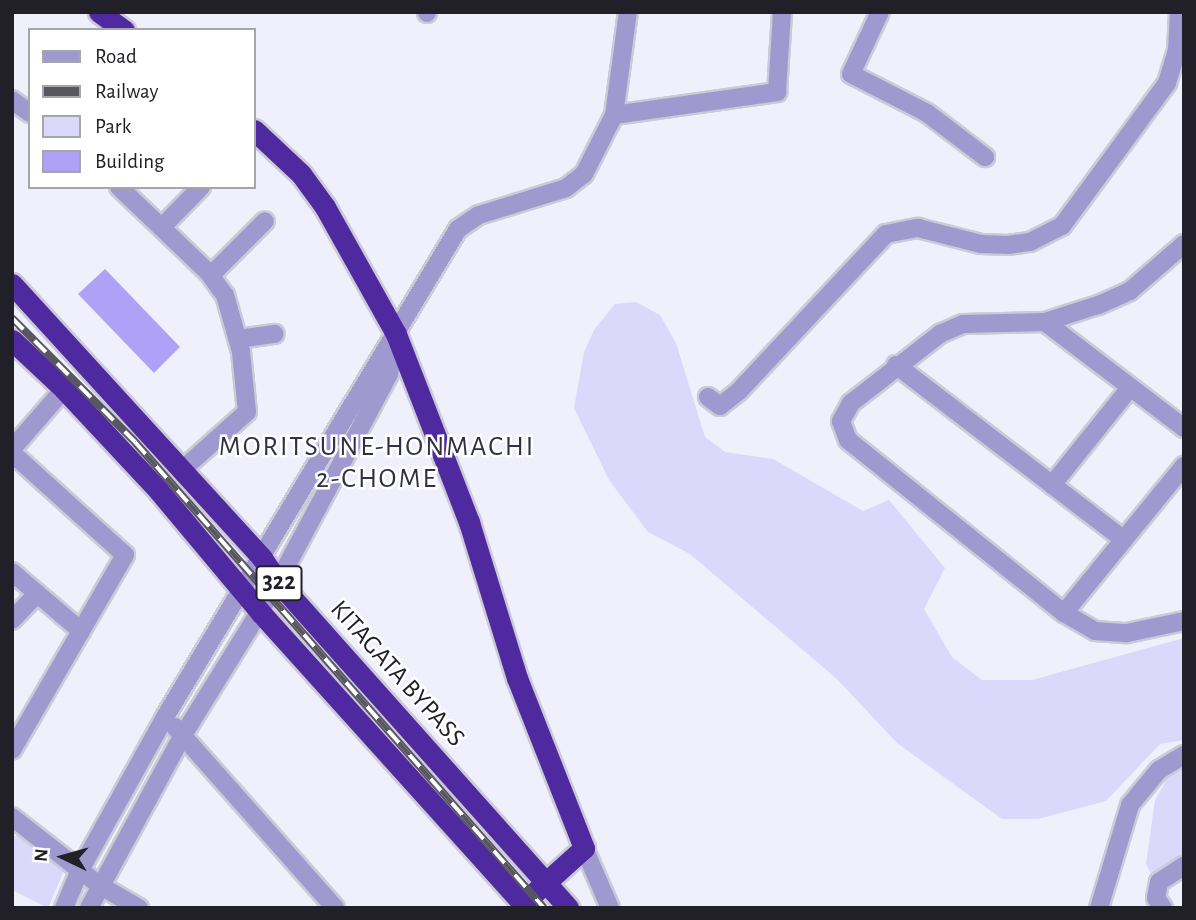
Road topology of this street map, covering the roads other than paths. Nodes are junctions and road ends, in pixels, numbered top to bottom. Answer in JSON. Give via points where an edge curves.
{"nodes":[{"id":1,"x":99,"y":12,"type":"edge"},
{"id":2,"x":628,"y":12,"type":"edge"},
{"id":3,"x":782,"y":12,"type":"edge"},
{"id":4,"x":880,"y":12,"type":"edge"},
{"id":5,"x":1179,"y":12,"type":"edge"},
{"id":6,"x":121,"y":28,"type":"edge"},
{"id":7,"x":12,"y":100,"type":"edge"},
{"id":8,"x":28,"y":112,"type":"edge"},
{"id":9,"x":614,"y":115,"type":"junction"},
{"id":10,"x":256,"y":134,"type":"edge"},
{"id":11,"x":985,"y":157,"type":"dead end"},
{"id":12,"x":122,"y":189,"type":"edge"},
{"id":13,"x":199,"y":189,"type":"edge"},
{"id":14,"x":265,"y":221,"type":"dead end"},
{"id":15,"x":162,"y":227,"type":"junction"},
{"id":16,"x":1184,"y":244,"type":"edge"},
{"id":17,"x":211,"y":275,"type":"junction"},
{"id":18,"x":12,"y":284,"type":"edge"},
{"id":19,"x":1045,"y":322,"type":"junction"},
{"id":20,"x":275,"y":334,"type":"dead end"},
{"id":21,"x":396,"y":334,"type":"junction"},
{"id":22,"x":238,"y":339,"type":"junction"},
{"id":23,"x":12,"y":340,"type":"edge"},
{"id":24,"x":896,"y":365,"type":"junction"},
{"id":25,"x":64,"y":388,"type":"junction"},
{"id":26,"x":1129,"y":389,"type":"junction"},
{"id":27,"x":708,"y":397,"type":"dead end"},
{"id":28,"x":1184,"y":428,"type":"edge"},
{"id":29,"x":12,"y":451,"type":"edge"},
{"id":30,"x":1184,"y":466,"type":"edge"},
{"id":31,"x":182,"y":470,"type":"junction"},
{"id":32,"x":1052,"y":485,"type":"junction"},
{"id":33,"x":1124,"y":540,"type":"junction"},
{"id":34,"x":262,"y":558,"type":"junction"},
{"id":35,"x":12,"y":572,"type":"edge"},
{"id":36,"x":278,"y":582,"type":"junction"},
{"id":37,"x":243,"y":590,"type":"junction"},
{"id":38,"x":37,"y":594,"type":"junction"},
{"id":39,"x":1065,"y":612,"type":"junction"},
{"id":40,"x":261,"y":613,"type":"junction"},
{"id":41,"x":12,"y":620,"type":"edge"},
{"id":42,"x":1184,"y":621,"type":"edge"},
{"id":43,"x":81,"y":631,"type":"junction"},
{"id":44,"x":165,"y":717,"type":"junction"},
{"id":45,"x":183,"y":735,"type":"junction"},
{"id":46,"x":12,"y":750,"type":"edge"},
{"id":47,"x":1184,"y":755,"type":"edge"},
{"id":48,"x":12,"y":817,"type":"edge"},
{"id":49,"x":584,"y":848,"type":"junction"},
{"id":50,"x":1184,"y":866,"type":"edge"},
{"id":51,"x":80,"y":870,"type":"junction"},
{"id":52,"x":545,"y":883,"type":"junction"},
{"id":53,"x":99,"y":885,"type":"junction"},
{"id":54,"x":326,"y":904,"type":"edge"},
{"id":55,"x":523,"y":906,"type":"edge"},
{"id":56,"x":64,"y":908,"type":"edge"},
{"id":57,"x":89,"y":908,"type":"edge"},
{"id":58,"x":139,"y":908,"type":"edge"},
{"id":59,"x":568,"y":908,"type":"edge"},
{"id":60,"x":610,"y":908,"type":"edge"},
{"id":61,"x":1099,"y":908,"type":"edge"},
{"id":62,"x":1163,"y":908,"type":"edge"}],
"edges":[{"from":1,"to":6,"type":"highway"},
{"from":2,"to":9,"type":"street"},
{"from":3,"to":9,"type":"street","via":[[777,92]]},
{"from":4,"to":11,"type":"street","via":[[851,74],[927,113]]},
{"from":5,"to":27,"type":"street","via":[[1174,67],[1135,131],[1077,209],[1042,237],[993,246],[918,228],[887,234],[739,391],[720,405]]},
{"from":7,"to":8,"type":"street"},
{"from":9,"to":21,"type":"street","via":[[584,174],[571,186],[478,215],[458,229]]},
{"from":10,"to":21,"type":"highway","via":[[302,174]]},
{"from":12,"to":15,"type":"street"},
{"from":13,"to":15,"type":"street"},
{"from":14,"to":17,"type":"street"},
{"from":15,"to":17,"type":"street"},
{"from":16,"to":19,"type":"street","via":[[1130,291]]},
{"from":17,"to":22,"type":"street","via":[[225,295]]},
{"from":18,"to":31,"type":"highway","name":"KITAGATA BYPASS","number":"322"},
{"from":19,"to":24,"type":"street","via":[[963,324]]},
{"from":19,"to":26,"type":"street"},
{"from":20,"to":22,"type":"street"},
{"from":21,"to":34,"type":"street","via":[[374,362]]},
{"from":21,"to":36,"type":"street","via":[[389,374]]},
{"from":21,"to":49,"type":"highway","via":[[469,522],[521,690]]},
{"from":22,"to":31,"type":"street","via":[[247,412]]},
{"from":23,"to":25,"type":"highway","number":"322"},
{"from":24,"to":32,"type":"street"},
{"from":24,"to":39,"type":"street","via":[[850,403],[841,421],[848,440]]},
{"from":25,"to":29,"type":"street"},
{"from":25,"to":37,"type":"highway","number":"322"},
{"from":26,"to":28,"type":"street"},
{"from":26,"to":32,"type":"street"},
{"from":29,"to":43,"type":"street","via":[[125,555]]},
{"from":30,"to":33,"type":"street"},
{"from":31,"to":34,"type":"highway","name":"KITAGATA BYPASS","number":"322"},
{"from":32,"to":33,"type":"street"},
{"from":33,"to":39,"type":"street"},
{"from":34,"to":36,"type":"highway","name":"KITAGATA BYPASS","number":"322"},
{"from":34,"to":37,"type":"street"},
{"from":35,"to":38,"type":"street"},
{"from":36,"to":40,"type":"street"},
{"from":36,"to":52,"type":"highway","name":"KITAGATA BYPASS","number":"322"},
{"from":37,"to":40,"type":"highway","number":"322"},
{"from":37,"to":44,"type":"street"},
{"from":38,"to":41,"type":"street"},
{"from":38,"to":43,"type":"street"},
{"from":39,"to":42,"type":"street","via":[[1095,631],[1127,634]]},
{"from":40,"to":45,"type":"street"},
{"from":40,"to":55,"type":"highway","number":"322"},
{"from":43,"to":46,"type":"street"},
{"from":44,"to":45,"type":"street"},
{"from":44,"to":51,"type":"street"},
{"from":45,"to":53,"type":"street"},
{"from":45,"to":54,"type":"street"},
{"from":47,"to":61,"type":"street","via":[[1159,770],[1130,805]]},
{"from":48,"to":51,"type":"street"},
{"from":49,"to":52,"type":"highway","number":"322"},
{"from":49,"to":60,"type":"street"},
{"from":50,"to":62,"type":"street","via":[[1159,882],[1156,898]]},
{"from":51,"to":53,"type":"street"},
{"from":51,"to":56,"type":"street"},
{"from":52,"to":55,"type":"highway","number":"322"},
{"from":52,"to":59,"type":"highway","number":"322"},
{"from":53,"to":57,"type":"street"},
{"from":53,"to":58,"type":"street"}]}
